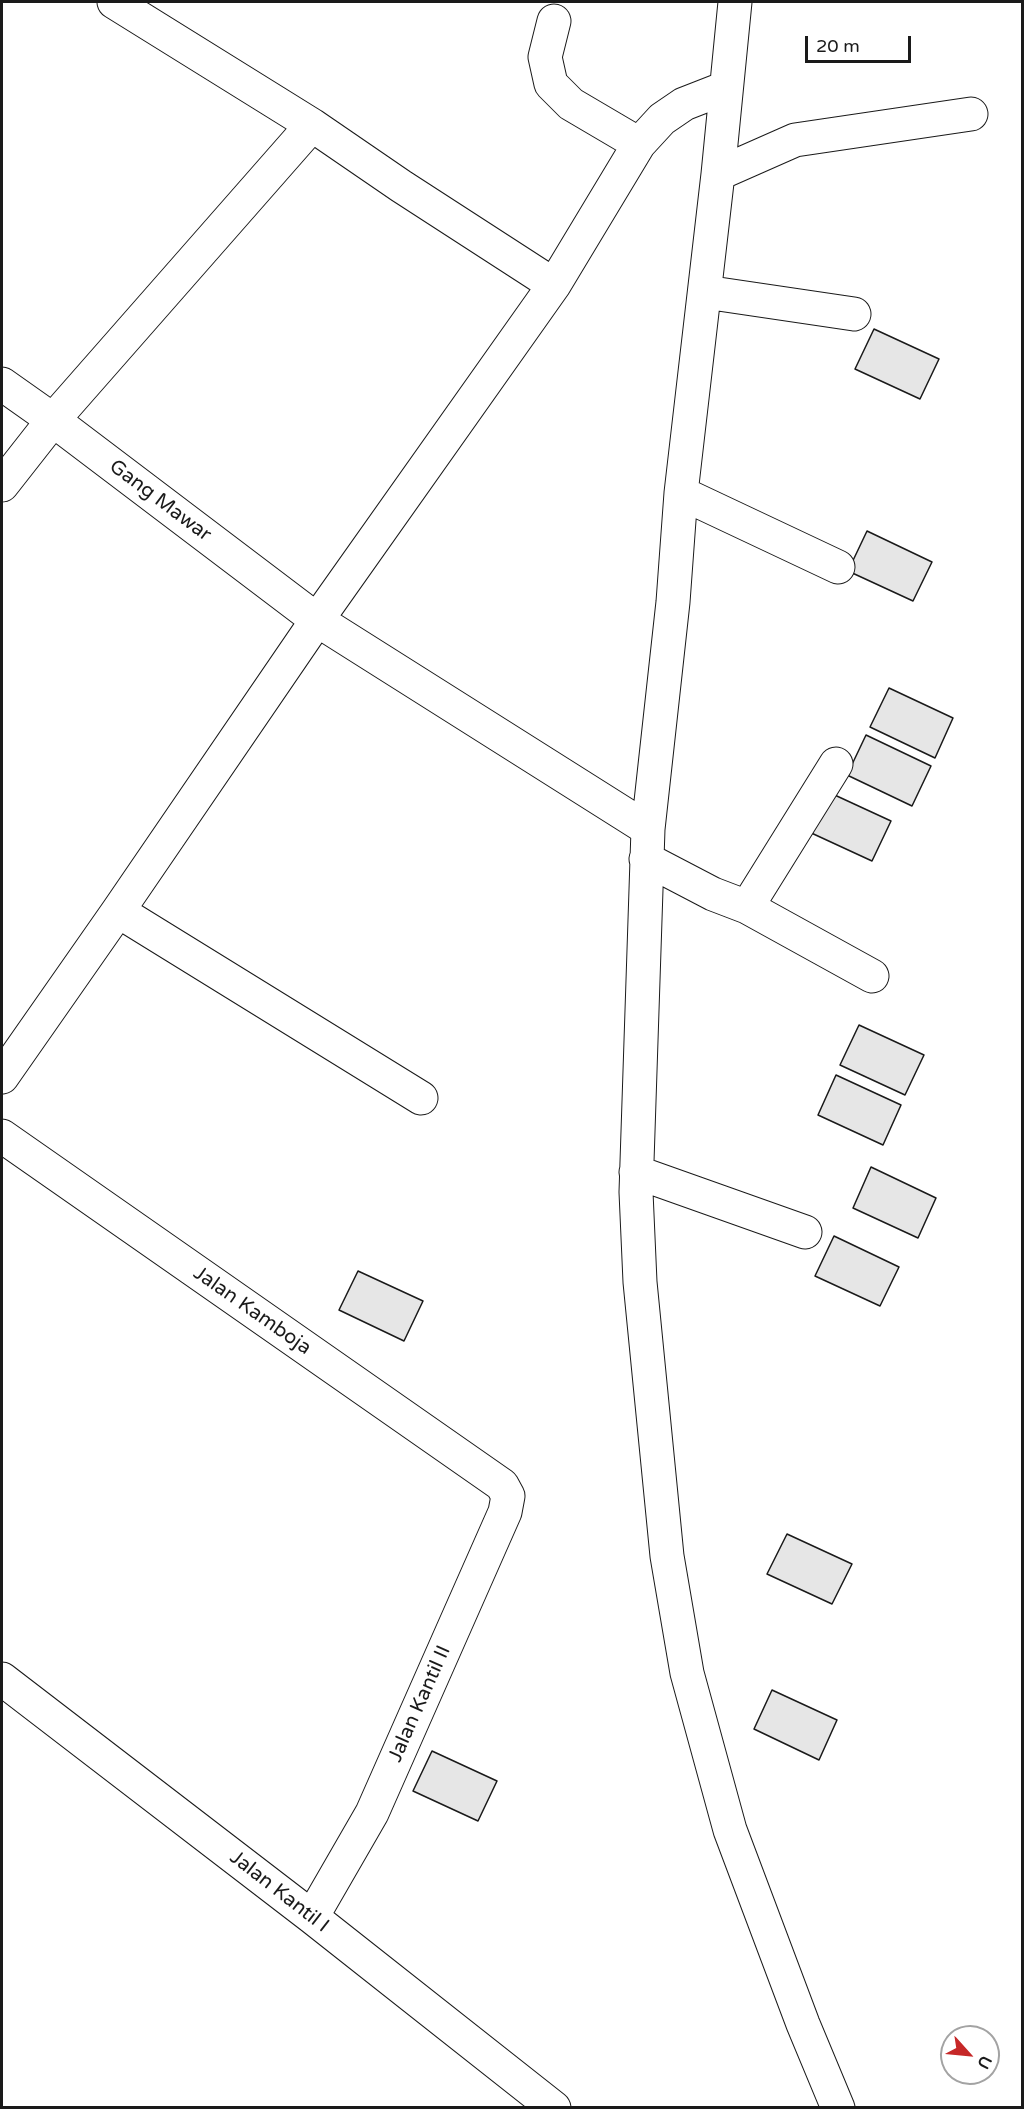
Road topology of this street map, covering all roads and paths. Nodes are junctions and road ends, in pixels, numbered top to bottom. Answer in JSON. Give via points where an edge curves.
{"nodes":[{"id":1,"x":114,"y":2,"type":"edge"},
{"id":2,"x":735,"y":2,"type":"edge"},
{"id":3,"x":554,"y":21,"type":"dead end"},
{"id":4,"x":725,"y":88,"type":"junction"},
{"id":5,"x":971,"y":114,"type":"dead end"},
{"id":6,"x":312,"y":125,"type":"junction"},
{"id":7,"x":639,"y":144,"type":"junction"},
{"id":8,"x":718,"y":174,"type":"junction"},
{"id":9,"x":554,"y":285,"type":"junction"},
{"id":10,"x":705,"y":292,"type":"junction"},
{"id":11,"x":854,"y":314,"type":"dead end"},
{"id":12,"x":2,"y":384,"type":"edge"},
{"id":13,"x":53,"y":420,"type":"junction"},
{"id":14,"x":2,"y":485,"type":"edge"},
{"id":15,"x":681,"y":493,"type":"junction"},
{"id":16,"x":838,"y":567,"type":"dead end"},
{"id":17,"x":317,"y":620,"type":"junction"},
{"id":18,"x":836,"y":764,"type":"dead end"},
{"id":19,"x":647,"y":844,"type":"junction"},
{"id":20,"x":747,"y":907,"type":"junction"},
{"id":21,"x":118,"y":911,"type":"junction"},
{"id":22,"x":872,"y":976,"type":"dead end"},
{"id":23,"x":6,"y":1062,"type":"edge"},
{"id":24,"x":421,"y":1098,"type":"dead end"},
{"id":25,"x":2,"y":1136,"type":"edge"},
{"id":26,"x":636,"y":1172,"type":"junction"},
{"id":27,"x":805,"y":1232,"type":"dead end"},
{"id":28,"x":502,"y":1485,"type":"joint"},
{"id":29,"x":2,"y":1679,"type":"edge"},
{"id":30,"x":312,"y":1917,"type":"junction"},
{"id":31,"x":554,"y":2108,"type":"edge"},
{"id":32,"x":838,"y":2108,"type":"edge"}],
"edges":[{"from":1,"to":6,"type":"street"},
{"from":2,"to":4,"type":"street"},
{"from":3,"to":7,"type":"street","via":[[545,57],[551,84],[571,104]]},
{"from":4,"to":7,"type":"street","via":[[684,104],[662,119]]},
{"from":4,"to":8,"type":"street"},
{"from":5,"to":8,"type":"street","via":[[795,140]]},
{"from":6,"to":9,"type":"street"},
{"from":6,"to":13,"type":"street"},
{"from":7,"to":9,"type":"street"},
{"from":8,"to":10,"type":"street"},
{"from":9,"to":17,"type":"street"},
{"from":10,"to":11,"type":"street"},
{"from":10,"to":15,"type":"street"},
{"from":12,"to":13,"type":"street","name":"Gang Mawar"},
{"from":13,"to":14,"type":"street"},
{"from":13,"to":17,"type":"street","name":"Gang Mawar"},
{"from":15,"to":16,"type":"street"},
{"from":15,"to":19,"type":"street","via":[[674,602]]},
{"from":17,"to":19,"type":"street","name":"Gang Mawar"},
{"from":17,"to":21,"type":"street"},
{"from":18,"to":20,"type":"street"},
{"from":19,"to":20,"type":"street","name":"Gang Mawar","via":[[713,894]]},
{"from":19,"to":26,"type":"street"},
{"from":20,"to":22,"type":"street","name":"Gang Mawar"},
{"from":21,"to":23,"type":"street"},
{"from":21,"to":24,"type":"street"},
{"from":25,"to":28,"type":"street","name":"Jalan Kamboja"},
{"from":26,"to":27,"type":"street"},
{"from":26,"to":32,"type":"street","via":[[648,1377],[667,1556],[687,1673],[730,1830]]},
{"from":28,"to":30,"type":"street","name":"Jalan Kantil II","via":[[508,1496],[505,1512],[372,1813]]},
{"from":29,"to":30,"type":"street","name":"Jalan Kantil I"},
{"from":30,"to":31,"type":"street","name":"Jalan Kantil I"}]}
